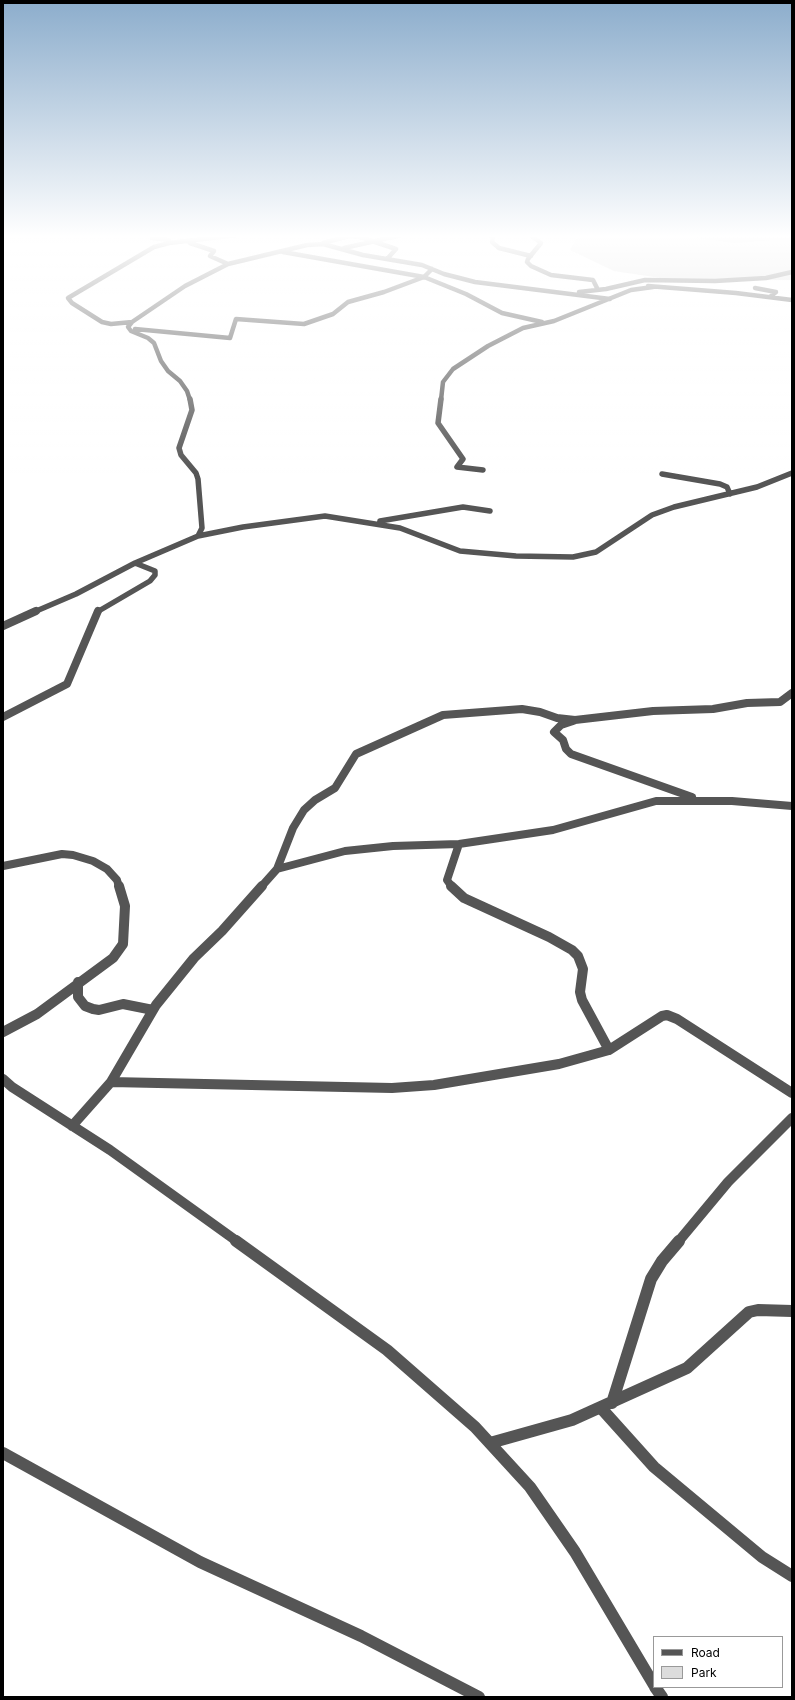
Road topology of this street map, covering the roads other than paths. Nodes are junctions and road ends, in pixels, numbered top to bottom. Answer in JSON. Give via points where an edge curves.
{"nodes":[{"id":1,"x":90,"y":314,"type":"edge"},
{"id":2,"x":143,"y":314,"type":"edge"},
{"id":3,"x":332,"y":314,"type":"edge"},
{"id":4,"x":508,"y":314,"type":"edge"},
{"id":5,"x":573,"y":314,"type":"edge"},
{"id":6,"x":132,"y":322,"type":"junction"},
{"id":7,"x":547,"y":323,"type":"junction"},
{"id":8,"x":128,"y":327,"type":"junction"},
{"id":9,"x":483,"y":470,"type":"dead end"},
{"id":10,"x":792,"y":473,"type":"edge"},
{"id":11,"x":662,"y":474,"type":"dead end"},
{"id":12,"x":730,"y":494,"type":"junction"},
{"id":13,"x":490,"y":511,"type":"dead end"},
{"id":14,"x":367,"y":522,"type":"junction"},
{"id":15,"x":198,"y":536,"type":"junction"},
{"id":16,"x":135,"y":563,"type":"junction"},
{"id":17,"x":3,"y":626,"type":"edge"},
{"id":18,"x":792,"y":693,"type":"edge"},
{"id":19,"x":3,"y":717,"type":"edge"},
{"id":20,"x":575,"y":720,"type":"junction"},
{"id":21,"x":698,"y":799,"type":"junction"},
{"id":22,"x":792,"y":806,"type":"edge"},
{"id":23,"x":459,"y":844,"type":"junction"},
{"id":24,"x":3,"y":866,"type":"edge"},
{"id":25,"x":277,"y":869,"type":"junction"},
{"id":26,"x":78,"y":982,"type":"junction"},
{"id":27,"x":153,"y":1010,"type":"junction"},
{"id":28,"x":3,"y":1032,"type":"edge"},
{"id":29,"x":609,"y":1050,"type":"junction"},
{"id":30,"x":3,"y":1079,"type":"edge"},
{"id":31,"x":111,"y":1082,"type":"junction"},
{"id":32,"x":792,"y":1093,"type":"edge"},
{"id":33,"x":792,"y":1118,"type":"edge"},
{"id":34,"x":72,"y":1126,"type":"junction"},
{"id":35,"x":792,"y":1311,"type":"edge"},
{"id":36,"x":607,"y":1406,"type":"junction"},
{"id":37,"x":490,"y":1443,"type":"junction"},
{"id":38,"x":3,"y":1453,"type":"edge"},
{"id":39,"x":792,"y":1576,"type":"edge"},
{"id":40,"x":653,"y":1683,"type":"edge"},
{"id":41,"x":656,"y":1688,"type":"edge"},
{"id":42,"x":479,"y":1697,"type":"edge"},
{"id":43,"x":662,"y":1697,"type":"edge"}],
"edges":[{"from":1,"to":6,"type":"street","via":[[111,324]]},
{"from":2,"to":6,"type":"street"},
{"from":3,"to":8,"type":"street","via":[[304,324],[236,319],[230,338]]},
{"from":4,"to":7,"type":"street"},
{"from":5,"to":7,"type":"street"},
{"from":6,"to":8,"type":"street"},
{"from":7,"to":9,"type":"street","via":[[523,328],[488,346],[452,369],[443,382],[438,423],[463,459],[457,467]]},
{"from":8,"to":15,"type":"street","via":[[154,343],[161,361],[187,391],[192,410],[179,448],[181,456],[196,472],[198,479],[198,507],[202,528]]},
{"from":10,"to":12,"type":"street","via":[[757,487]]},
{"from":11,"to":12,"type":"street","via":[[720,484],[726,487]]},
{"from":12,"to":14,"type":"street","via":[[652,515],[596,552],[573,557],[516,556],[460,551],[400,528]]},
{"from":13,"to":14,"type":"street","via":[[463,507]]},
{"from":14,"to":15,"type":"street","via":[[315,516]]},
{"from":15,"to":16,"type":"street"},
{"from":16,"to":17,"type":"street","via":[[76,594]]},
{"from":16,"to":19,"type":"street","via":[[155,571],[155,576],[96,612],[67,684]]},
{"from":18,"to":20,"type":"street","via":[[780,702]]},
{"from":20,"to":21,"type":"street","via":[[561,725],[554,732],[568,752]]},
{"from":20,"to":25,"type":"street","via":[[522,709],[454,713],[443,715],[361,750],[351,759],[335,788],[304,810],[293,828]]},
{"from":21,"to":22,"type":"street"},
{"from":21,"to":23,"type":"street","via":[[644,803],[553,830]]},
{"from":23,"to":25,"type":"street","via":[[393,846],[345,851]]},
{"from":23,"to":29,"type":"street","via":[[447,880],[450,885],[464,898],[549,937],[578,956],[583,969],[581,996]]},
{"from":24,"to":26,"type":"street","via":[[48,855],[73,855],[93,861],[107,869],[117,880],[125,906],[123,944],[113,958]]},
{"from":25,"to":27,"type":"street","via":[[222,931],[194,958]]},
{"from":26,"to":27,"type":"street","via":[[78,997],[85,1006],[93,1009],[127,1004]]},
{"from":26,"to":28,"type":"street","via":[[28,1020]]},
{"from":27,"to":31,"type":"street"},
{"from":29,"to":31,"type":"street","via":[[559,1064],[434,1085],[392,1088]]},
{"from":29,"to":32,"type":"street","via":[[667,1015]]},
{"from":30,"to":34,"type":"street"},
{"from":31,"to":34,"type":"street"},
{"from":33,"to":36,"type":"street","via":[[728,1182],[662,1260],[651,1279]]},
{"from":34,"to":37,"type":"street","via":[[260,1256],[387,1350]]},
{"from":35,"to":36,"type":"street","via":[[749,1312],[687,1368]]},
{"from":36,"to":37,"type":"street","via":[[572,1420]]},
{"from":36,"to":39,"type":"street","via":[[654,1467],[762,1557]]},
{"from":37,"to":40,"type":"street","via":[[530,1487],[575,1552]]},
{"from":38,"to":42,"type":"street","via":[[200,1562],[361,1636]]},
{"from":41,"to":43,"type":"street"}]}
